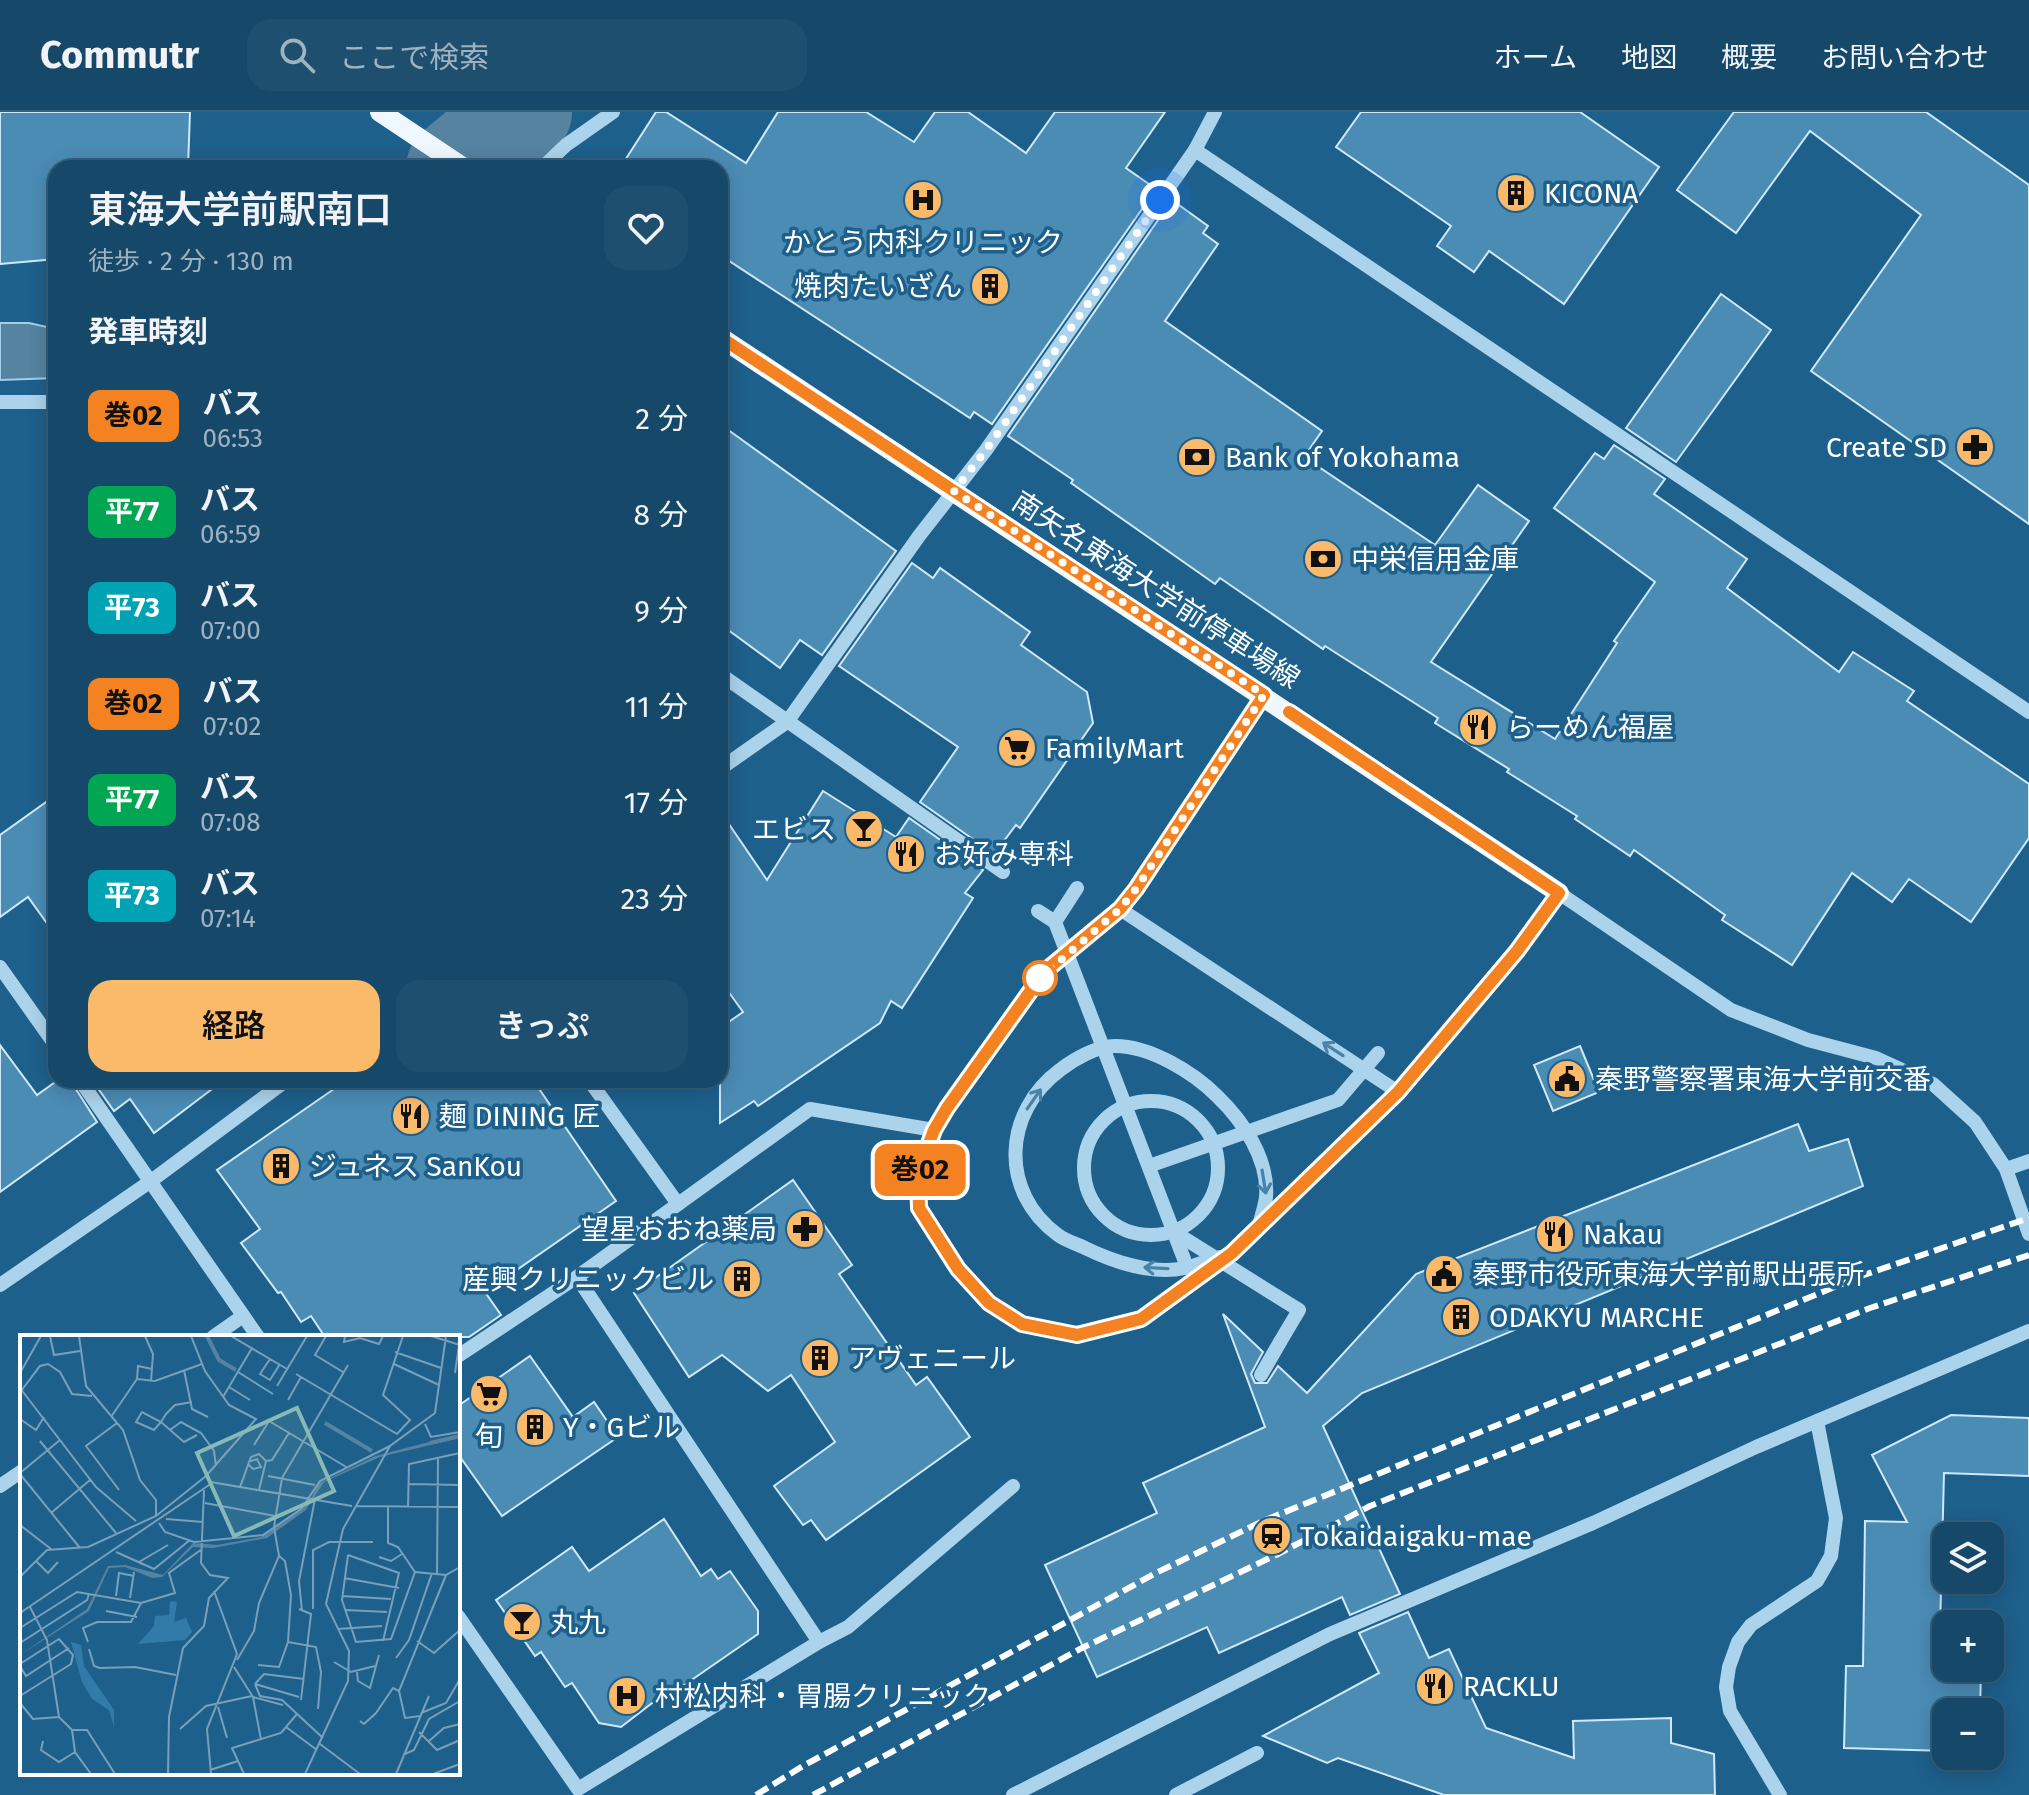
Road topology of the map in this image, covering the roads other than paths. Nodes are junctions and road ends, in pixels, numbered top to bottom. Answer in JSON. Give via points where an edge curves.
{"nodes":[{"id":1,"x":613,"y":112,"type":"edge"},
{"id":2,"x":1215,"y":112,"type":"edge"},
{"id":3,"x":393,"y":115,"type":"edge"},
{"id":4,"x":1195,"y":150,"type":"junction"},
{"id":5,"x":452,"y":160,"type":"edge"},
{"id":6,"x":550,"y":160,"type":"edge"},
{"id":7,"x":728,"y":342,"type":"edge"},
{"id":8,"x":0,"y":402,"type":"edge"},
{"id":9,"x":48,"y":402,"type":"edge"},
{"id":10,"x":954,"y":491,"type":"junction"},
{"id":11,"x":728,"y":680,"type":"edge"},
{"id":12,"x":1264,"y":695,"type":"junction"},
{"id":13,"x":2029,"y":712,"type":"edge"},
{"id":14,"x":787,"y":722,"type":"junction"},
{"id":15,"x":728,"y":763,"type":"edge"},
{"id":16,"x":1003,"y":872,"type":"dead end"},
{"id":17,"x":1077,"y":888,"type":"dead end"},
{"id":18,"x":1559,"y":893,"type":"junction"},
{"id":19,"x":1120,"y":909,"type":"junction"},
{"id":20,"x":1038,"y":911,"type":"dead end"},
{"id":21,"x":1055,"y":922,"type":"junction"},
{"id":22,"x":0,"y":967,"type":"edge"},
{"id":23,"x":48,"y":1035,"type":"edge"},
{"id":24,"x":1378,"y":1053,"type":"dead end"},
{"id":25,"x":86,"y":1088,"type":"edge"},
{"id":26,"x":276,"y":1088,"type":"edge"},
{"id":27,"x":595,"y":1088,"type":"edge"},
{"id":28,"x":1398,"y":1092,"type":"junction"},
{"id":29,"x":1125,"y":1106,"type":"junction"},
{"id":30,"x":934,"y":1130,"type":"junction"},
{"id":31,"x":1214,"y":1143,"type":"junction"},
{"id":32,"x":2029,"y":1161,"type":"edge"},
{"id":33,"x":1149,"y":1166,"type":"junction"},
{"id":34,"x":2006,"y":1169,"type":"junction"},
{"id":35,"x":151,"y":1181,"type":"junction"},
{"id":36,"x":678,"y":1204,"type":"junction"},
{"id":37,"x":1258,"y":1228,"type":"junction"},
{"id":38,"x":1173,"y":1232,"type":"junction"},
{"id":39,"x":2029,"y":1234,"type":"edge"},
{"id":40,"x":1232,"y":1253,"type":"junction"},
{"id":41,"x":1184,"y":1259,"type":"dead end"},
{"id":42,"x":577,"y":1277,"type":"junction"},
{"id":43,"x":0,"y":1285,"type":"edge"},
{"id":44,"x":243,"y":1316,"type":"junction"},
{"id":45,"x":2029,"y":1331,"type":"edge"},
{"id":46,"x":216,"y":1335,"type":"edge"},
{"id":47,"x":257,"y":1335,"type":"edge"},
{"id":48,"x":460,"y":1355,"type":"edge"},
{"id":49,"x":1261,"y":1375,"type":"dead end"},
{"id":50,"x":1817,"y":1421,"type":"junction"},
{"id":51,"x":20,"y":1472,"type":"edge"},
{"id":52,"x":0,"y":1486,"type":"edge"},
{"id":53,"x":1013,"y":1486,"type":"dead end"},
{"id":54,"x":460,"y":1619,"type":"edge"},
{"id":55,"x":819,"y":1642,"type":"junction"},
{"id":56,"x":1257,"y":1753,"type":"dead end"},
{"id":57,"x":1013,"y":1795,"type":"edge"},
{"id":58,"x":1176,"y":1795,"type":"edge"},
{"id":59,"x":1780,"y":1795,"type":"edge"}],
"edges":[{"from":1,"to":6,"type":"street"},
{"from":2,"to":4,"type":"street"},
{"from":3,"to":5,"type":"main road"},
{"from":4,"to":10,"type":"street"},
{"from":4,"to":13,"type":"street"},
{"from":7,"to":10,"type":"main road","name":"南矢名東海大学前停車場線"},
{"from":8,"to":9,"type":"street"},
{"from":10,"to":12,"type":"main road","name":"南矢名東海大学前停車場線"},
{"from":10,"to":14,"type":"street"},
{"from":11,"to":14,"type":"street"},
{"from":12,"to":18,"type":"main road","name":"南矢名東海大学前停車場線"},
{"from":12,"to":19,"type":"street"},
{"from":14,"to":15,"type":"street"},
{"from":14,"to":16,"type":"street"},
{"from":17,"to":21,"type":"street","bridge":true},
{"from":18,"to":28,"type":"street"},
{"from":18,"to":34,"type":"street","via":[[1731,1010],[1808,1040],[1876,1058],[1933,1084],[1975,1122]]},
{"from":28,"to":19,"type":"street","one_way":true},
{"from":19,"to":30,"type":"street","via":[[1044,972]]},
{"from":20,"to":21,"type":"street"},
{"from":21,"to":29,"type":"street","bridge":true},
{"from":22,"to":23,"type":"street"},
{"from":24,"to":31,"type":"street","bridge":true,"via":[[1338,1100]]},
{"from":25,"to":35,"type":"street"},
{"from":26,"to":35,"type":"street"},
{"from":27,"to":36,"type":"street"},
{"from":28,"to":37,"type":"street"},
{"from":29,"to":31,"type":"street","via":[[1170,1103],[1204,1126]]},
{"from":29,"to":33,"type":"street","bridge":true},
{"from":29,"to":38,"type":"street","via":[[1095,1129],[1083,1169],[1087,1190],[1096,1209],[1130,1233]]},
{"from":30,"to":36,"type":"street","via":[[810,1109]]},
{"from":30,"to":40,"type":"street","via":[[918,1173],[919,1208],[958,1269],[989,1303],[1022,1324],[1077,1335],[1141,1319]]},
{"from":31,"to":33,"type":"street","bridge":true},
{"from":31,"to":38,"type":"street","via":[[1216,1188],[1206,1207]]},
{"from":32,"to":34,"type":"street"},
{"from":33,"to":38,"type":"street","bridge":true},
{"from":34,"to":39,"type":"street"},
{"from":35,"to":43,"type":"street"},
{"from":35,"to":44,"type":"street"},
{"from":36,"to":42,"type":"street"},
{"from":37,"to":40,"type":"street"},
{"from":40,"to":37,"type":"street","one_way":true,"via":[[1182,1269],[1148,1268],[1106,1258],[1058,1235],[1029,1205],[1015,1171],[1016,1133],[1028,1104],[1051,1076],[1074,1059],[1113,1046],[1147,1052],[1215,1094],[1241,1122],[1260,1157],[1266,1196]]},
{"from":38,"to":41,"type":"street","bridge":true},
{"from":38,"to":49,"type":"street","bridge":true,"via":[[1299,1310]]},
{"from":42,"to":48,"type":"street"},
{"from":42,"to":55,"type":"street"},
{"from":44,"to":46,"type":"street"},
{"from":44,"to":47,"type":"street"},
{"from":45,"to":50,"type":"street"},
{"from":50,"to":57,"type":"street","via":[[1330,1634]]},
{"from":50,"to":59,"type":"street","via":[[1836,1518],[1831,1556],[1817,1581],[1751,1625],[1738,1642],[1726,1687],[1730,1711]]},
{"from":51,"to":52,"type":"street"},
{"from":53,"to":55,"type":"street","via":[[848,1627]]},
{"from":54,"to":55,"type":"street","via":[[578,1789]]},
{"from":56,"to":58,"type":"street"}]}
